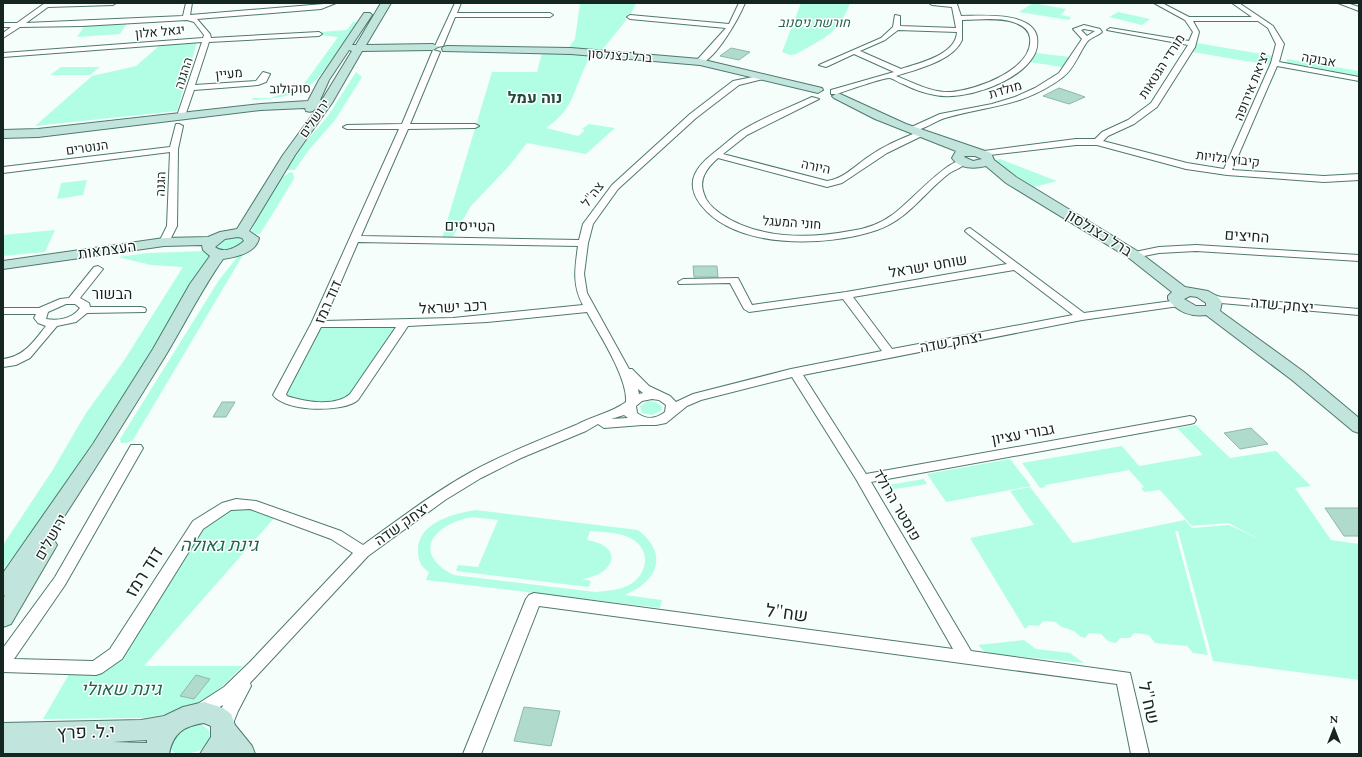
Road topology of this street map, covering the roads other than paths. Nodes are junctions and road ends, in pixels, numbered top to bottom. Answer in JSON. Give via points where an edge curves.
{"nodes":[{"id":1,"x":112,"y":3,"type":"edge"},
{"id":2,"x":189,"y":3,"type":"edge"},
{"id":3,"x":386,"y":3,"type":"edge"},
{"id":4,"x":458,"y":3,"type":"edge"},
{"id":5,"x":742,"y":3,"type":"edge"},
{"id":6,"x":932,"y":3,"type":"edge"},
{"id":7,"x":1157,"y":3,"type":"edge"},
{"id":8,"x":1235,"y":3,"type":"edge"},
{"id":9,"x":1341,"y":3,"type":"edge"},
{"id":10,"x":47,"y":4,"type":"edge"},
{"id":11,"x":330,"y":4,"type":"edge"},
{"id":12,"x":956,"y":4,"type":"edge"},
{"id":13,"x":373,"y":5,"type":"dead end"},
{"id":14,"x":1359,"y":9,"type":"edge"},
{"id":15,"x":454,"y":15,"type":"junction"},
{"id":16,"x":550,"y":15,"type":"dead end"},
{"id":17,"x":897,"y":16,"type":"dead end"},
{"id":18,"x":187,"y":17,"type":"junction"},
{"id":19,"x":630,"y":17,"type":"dead end"},
{"id":20,"x":957,"y":18,"type":"junction"},
{"id":21,"x":1188,"y":19,"type":"junction"},
{"id":22,"x":1260,"y":19,"type":"junction"},
{"id":23,"x":3,"y":25,"type":"edge"},
{"id":24,"x":19,"y":25,"type":"junction"},
{"id":25,"x":732,"y":26,"type":"junction"},
{"id":26,"x":896,"y":28,"type":"junction"},
{"id":27,"x":960,"y":30,"type":"junction"},
{"id":28,"x":1110,"y":30,"type":"dead end"},
{"id":29,"x":319,"y":34,"type":"dead end"},
{"id":30,"x":3,"y":36,"type":"edge"},
{"id":31,"x":1086,"y":39,"type":"dead end"},
{"id":32,"x":206,"y":40,"type":"junction"},
{"id":33,"x":1192,"y":44,"type":"junction"},
{"id":34,"x":361,"y":45,"type":"junction"},
{"id":35,"x":345,"y":49,"type":"junction"},
{"id":36,"x":384,"y":49,"type":"junction"},
{"id":37,"x":437,"y":49,"type":"junction"},
{"id":38,"x":856,"y":52,"type":"junction"},
{"id":39,"x":3,"y":55,"type":"edge"},
{"id":40,"x":700,"y":62,"type":"junction"},
{"id":41,"x":1275,"y":63,"type":"junction"},
{"id":42,"x":823,"y":65,"type":"dead end"},
{"id":43,"x":348,"y":67,"type":"junction"},
{"id":44,"x":740,"y":71,"type":"junction"},
{"id":45,"x":899,"y":71,"type":"junction"},
{"id":46,"x":266,"y":74,"type":"dead end"},
{"id":47,"x":888,"y":75,"type":"junction"},
{"id":48,"x":760,"y":77,"type":"junction"},
{"id":49,"x":1359,"y":79,"type":"edge"},
{"id":50,"x":324,"y":80,"type":"junction"},
{"id":51,"x":736,"y":83,"type":"junction"},
{"id":52,"x":190,"y":88,"type":"junction"},
{"id":53,"x":815,"y":94,"type":"junction"},
{"id":54,"x":833,"y":96,"type":"junction"},
{"id":55,"x":317,"y":103,"type":"junction"},
{"id":56,"x":260,"y":105,"type":"junction"},
{"id":57,"x":182,"y":113,"type":"junction"},
{"id":58,"x":304,"y":121,"type":"junction"},
{"id":59,"x":179,"y":126,"type":"dead end"},
{"id":60,"x":405,"y":126,"type":"junction"},
{"id":61,"x":475,"y":126,"type":"dead end"},
{"id":62,"x":347,"y":127,"type":"dead end"},
{"id":63,"x":911,"y":129,"type":"junction"},
{"id":64,"x":3,"y":130,"type":"edge"},
{"id":65,"x":3,"y":134,"type":"edge"},
{"id":66,"x":922,"y":134,"type":"junction"},
{"id":67,"x":940,"y":141,"type":"junction"},
{"id":68,"x":1097,"y":142,"type":"junction"},
{"id":69,"x":174,"y":149,"type":"junction"},
{"id":70,"x":717,"y":155,"type":"junction"},
{"id":71,"x":974,"y":159,"type":"junction"},
{"id":72,"x":3,"y":170,"type":"edge"},
{"id":73,"x":1227,"y":172,"type":"junction"},
{"id":74,"x":1359,"y":177,"type":"edge"},
{"id":75,"x":970,"y":231,"type":"dead end"},
{"id":76,"x":238,"y":233,"type":"junction"},
{"id":77,"x":356,"y":239,"type":"junction"},
{"id":78,"x":164,"y":242,"type":"junction"},
{"id":79,"x":583,"y":243,"type":"junction"},
{"id":80,"x":218,"y":249,"type":"junction"},
{"id":81,"x":1134,"y":255,"type":"junction"},
{"id":82,"x":1359,"y":258,"type":"edge"},
{"id":83,"x":3,"y":265,"type":"edge"},
{"id":84,"x":1016,"y":266,"type":"junction"},
{"id":85,"x":98,"y":269,"type":"dead end"},
{"id":86,"x":3,"y":270,"type":"edge"},
{"id":87,"x":682,"y":282,"type":"dead end"},
{"id":88,"x":846,"y":295,"type":"junction"},
{"id":89,"x":1180,"y":298,"type":"junction"},
{"id":90,"x":72,"y":301,"type":"junction"},
{"id":91,"x":1208,"y":303,"type":"junction"},
{"id":92,"x":589,"y":308,"type":"junction"},
{"id":93,"x":84,"y":310,"type":"junction"},
{"id":94,"x":141,"y":310,"type":"dead end"},
{"id":95,"x":3,"y":311,"type":"edge"},
{"id":96,"x":43,"y":311,"type":"junction"},
{"id":97,"x":1359,"y":312,"type":"edge"},
{"id":98,"x":1082,"y":317,"type":"junction"},
{"id":99,"x":54,"y":323,"type":"junction"},
{"id":100,"x":318,"y":324,"type":"junction"},
{"id":101,"x":403,"y":325,"type":"junction"},
{"id":102,"x":889,"y":352,"type":"junction"},
{"id":103,"x":3,"y":363,"type":"edge"},
{"id":104,"x":622,"y":365,"type":"junction"},
{"id":105,"x":795,"y":372,"type":"junction"},
{"id":106,"x":724,"y":389,"type":"junction"},
{"id":107,"x":658,"y":396,"type":"junction"},
{"id":108,"x":631,"y":404,"type":"junction"},
{"id":109,"x":671,"y":413,"type":"junction"},
{"id":110,"x":1190,"y":420,"type":"dead end"},
{"id":111,"x":641,"y":421,"type":"junction"},
{"id":112,"x":1359,"y":427,"type":"edge"},
{"id":113,"x":581,"y":428,"type":"junction"},
{"id":114,"x":136,"y":448,"type":"dead end"},
{"id":115,"x":96,"y":455,"type":"junction"},
{"id":116,"x":862,"y":479,"type":"junction"},
{"id":117,"x":363,"y":552,"type":"junction"},
{"id":118,"x":3,"y":588,"type":"edge"},
{"id":119,"x":3,"y":618,"type":"edge"},
{"id":120,"x":966,"y":657,"type":"junction"},
{"id":121,"x":3,"y":661,"type":"edge"},
{"id":122,"x":3,"y":665,"type":"edge"},
{"id":123,"x":256,"y":666,"type":"junction"},
{"id":124,"x":199,"y":712,"type":"junction"},
{"id":125,"x":169,"y":726,"type":"junction"},
{"id":126,"x":224,"y":728,"type":"junction"},
{"id":127,"x":3,"y":734,"type":"edge"},
{"id":128,"x":3,"y":751,"type":"edge"},
{"id":129,"x":156,"y":754,"type":"edge"},
{"id":130,"x":212,"y":754,"type":"edge"},
{"id":131,"x":243,"y":754,"type":"edge"},
{"id":132,"x":472,"y":754,"type":"edge"},
{"id":133,"x":1140,"y":754,"type":"edge"}],
"edges":[{"from":1,"to":10,"type":"street"},
{"from":2,"to":18,"type":"street"},
{"from":3,"to":34,"type":"street","name":"ירושלים"},
{"from":4,"to":15,"type":"street","name":"דוד רמז"},
{"from":5,"to":25,"type":"street"},
{"from":6,"to":12,"type":"street"},
{"from":7,"to":21,"type":"street","name":"מורדי הגטאות"},
{"from":8,"to":22,"type":"street","name":"יציאת אירופה"},
{"from":9,"to":14,"type":"street"},
{"from":10,"to":24,"type":"street"},
{"from":11,"to":18,"type":"street"},
{"from":12,"to":20,"type":"street"},
{"from":13,"to":35,"type":"street","name":"ירושלים"},
{"from":15,"to":16,"type":"street"},
{"from":15,"to":37,"type":"street","name":"דוד רמז"},
{"from":17,"to":26,"type":"street"},
{"from":18,"to":24,"type":"street"},
{"from":18,"to":32,"type":"street","via":[[201,26],[208,35]]},
{"from":19,"to":25,"type":"street"},
{"from":20,"to":27,"type":"street"},
{"from":20,"to":47,"type":"street","via":[[997,19],[1024,24],[1031,30],[1035,40],[1032,51],[1025,63],[1010,74],[988,86],[963,93],[927,90]]},
{"from":21,"to":22,"type":"street"},
{"from":21,"to":33,"type":"street","name":"מורדי הגטאות","via":[[1196,32]]},
{"from":22,"to":41,"type":"street","name":"יציאת אירופה","via":[[1271,27],[1280,44]]},
{"from":23,"to":24,"type":"street"},
{"from":24,"to":30,"type":"street"},
{"from":25,"to":40,"type":"street"},
{"from":26,"to":27,"type":"street"},
{"from":26,"to":38,"type":"street","via":[[883,40]]},
{"from":27,"to":45,"type":"street","via":[[958,42],[952,50],[938,58]]},
{"from":28,"to":33,"type":"street"},
{"from":29,"to":32,"type":"street","name":"יגאל אלון"},
{"from":31,"to":63,"type":"street","name":"מולדת","via":[[1062,75],[1038,90],[1006,102],[943,116]]},
{"from":32,"to":39,"type":"street","name":"יגאל אלון"},
{"from":32,"to":52,"type":"street","name":"ההגנה"},
{"from":33,"to":68,"type":"street","name":"מורדי הגטאות","via":[[1154,105],[1131,122],[1105,134]]},
{"from":34,"to":35,"type":"street","name":"ברל כצנלסון"},
{"from":34,"to":36,"type":"street","name":"ברל כצנלסון"},
{"from":34,"to":43,"type":"street","name":"ירושלים"},
{"from":35,"to":50,"type":"street","name":"ירושלים"},
{"from":36,"to":37,"type":"street","name":"ברל כצנלסון"},
{"from":36,"to":43,"type":"street","via":[[361,56]]},
{"from":37,"to":40,"type":"street","name":"ברל כצנלסון","via":[[570,51]]},
{"from":37,"to":60,"type":"street","name":"דוד רמז"},
{"from":38,"to":42,"type":"street"},
{"from":38,"to":45,"type":"street"},
{"from":40,"to":44,"type":"street","name":"ברל כצנלסון"},
{"from":41,"to":49,"type":"street","name":"אבוקה"},
{"from":41,"to":73,"type":"street","name":"יציאת אירופה"},
{"from":43,"to":55,"type":"street","name":"ירושלים"},
{"from":44,"to":48,"type":"street","name":"ברל כצנלסון"},
{"from":44,"to":51,"type":"street"},
{"from":45,"to":47,"type":"street"},
{"from":46,"to":52,"type":"street","name":"מעיין","via":[[263,80],[258,82]]},
{"from":47,"to":54,"type":"street"},
{"from":48,"to":51,"type":"street","name":"צה\"ל"},
{"from":48,"to":53,"type":"street","name":"ברל כצנלסון","via":[[790,84]]},
{"from":50,"to":55,"type":"street","name":"ירושלים"},
{"from":50,"to":56,"type":"street","via":[[303,92]]},
{"from":51,"to":79,"type":"street","name":"צה\"ל","via":[[693,116],[615,187],[588,224]]},
{"from":52,"to":57,"type":"street","name":"ההגנה"},
{"from":53,"to":54,"type":"street","name":"ברל כצנלסון"},
{"from":53,"to":70,"type":"street","name":"חוני המעגל","via":[[744,134]]},
{"from":54,"to":63,"type":"street","name":"ברל כצנלסון"},
{"from":55,"to":56,"type":"street","name":"סוקולוב"},
{"from":55,"to":58,"type":"street","name":"ירושלים"},
{"from":55,"to":76,"type":"street","name":"ירושלים","via":[[289,155]]},
{"from":56,"to":57,"type":"street","name":"סוקולוב"},
{"from":56,"to":58,"type":"street","via":[[287,109]]},
{"from":56,"to":65,"type":"street","name":"סוקולוב","via":[[46,132]]},
{"from":57,"to":64,"type":"street","name":"סוקולוב","via":[[41,129]]},
{"from":58,"to":76,"type":"street","name":"ירושלים"},
{"from":59,"to":69,"type":"street","name":"הגנה"},
{"from":60,"to":61,"type":"street"},
{"from":60,"to":62,"type":"street"},
{"from":60,"to":77,"type":"street","name":"דוד רמז"},
{"from":63,"to":66,"type":"street","name":"ברל כצנלסון"},
{"from":66,"to":67,"type":"street","name":"ברל כצנלסון"},
{"from":66,"to":70,"type":"street","name":"היורה","via":[[901,141],[835,183],[826,184]]},
{"from":67,"to":71,"type":"street","name":"ברל כצנלסון","via":[[954,151]]},
{"from":67,"to":71,"type":"street","name":"ברל כצנלסון","via":[[971,151]]},
{"from":68,"to":71,"type":"street","via":[[1076,142]]},
{"from":68,"to":73,"type":"street","name":"קיבוץ גלויות","via":[[1186,166]]},
{"from":69,"to":72,"type":"street","name":"הנוטרים"},
{"from":69,"to":78,"type":"street","name":"הגנה","via":[[172,226]]},
{"from":70,"to":71,"type":"street","name":"חוני המעגל","via":[[707,162],[700,172],[698,192],[704,204],[733,226],[772,236],[795,238],[850,235],[872,229],[896,218],[944,174]]},
{"from":71,"to":81,"type":"street","name":"ברל כצנלסון"},
{"from":73,"to":74,"type":"street","name":"קיבוץ גלויות","via":[[1324,180]]},
{"from":75,"to":84,"type":"street","name":"שוחט ישראל"},
{"from":76,"to":80,"type":"street","via":[[221,235]]},
{"from":76,"to":80,"type":"street","via":[[252,238],[251,243],[244,249]]},
{"from":77,"to":79,"type":"street","name":"הטייסים"},
{"from":77,"to":100,"type":"street","name":"דוד רמז"},
{"from":78,"to":80,"type":"street","name":"העצמאות"},
{"from":78,"to":83,"type":"street","name":"העצמאות"},
{"from":79,"to":92,"type":"street","name":"צה\"ל","via":[[579,274],[582,293]]},
{"from":80,"to":86,"type":"street","name":"העצמאות","via":[[150,250]]},
{"from":80,"to":115,"type":"street","name":"ירושלים"},
{"from":81,"to":82,"type":"street","name":"החיצים","via":[[1159,250],[1196,248]]},
{"from":81,"to":89,"type":"street","name":"ברל כצנלסון"},
{"from":84,"to":88,"type":"street","name":"שוחט ישראל"},
{"from":84,"to":98,"type":"street","name":"שוחט ישראל"},
{"from":85,"to":90,"type":"street","name":"הבשור"},
{"from":87,"to":88,"type":"street","name":"שוחט ישראל","via":[[734,280],[749,309]]},
{"from":88,"to":102,"type":"street"},
{"from":89,"to":91,"type":"street","via":[[1194,292]]},
{"from":89,"to":98,"type":"street","name":"יצחק שדה"},
{"from":90,"to":93,"type":"street","name":"הבשור","via":[[85,305]]},
{"from":90,"to":96,"type":"street","name":"הבשור","via":[[56,303]]},
{"from":91,"to":97,"type":"street","name":"יצחק שדה","via":[[1221,300]]},
{"from":91,"to":112,"type":"street"},
{"from":92,"to":101,"type":"street","name":"רכב ישראל","via":[[500,319]]},
{"from":92,"to":104,"type":"street","name":"צה\"ל"},
{"from":93,"to":94,"type":"street","name":"הבשור"},
{"from":93,"to":99,"type":"street","name":"הבשור","via":[[74,318]]},
{"from":95,"to":96,"type":"street","name":"הבשור"},
{"from":96,"to":99,"type":"street","via":[[40,318],[42,321]]},
{"from":98,"to":102,"type":"street","name":"יצחק שדה"},
{"from":99,"to":103,"type":"street","via":[[27,356]]},
{"from":100,"to":101,"type":"street","name":"רכב ישראל"},
{"from":100,"to":101,"type":"street","name":"דוד רמז","via":[[280,392],[281,398],[289,402],[348,402]]},
{"from":102,"to":105,"type":"street","name":"יצחק שדה"},
{"from":104,"to":107,"type":"street","name":"צה\"ל","via":[[640,384]]},
{"from":104,"to":108,"type":"street","name":"צה\"ל","via":[[633,392]]},
{"from":105,"to":106,"type":"street","name":"יצחק שדה"},
{"from":105,"to":116,"type":"street","name":"פוסטר הרולד"},
{"from":106,"to":107,"type":"street","name":"יצחק שדה","via":[[678,396]]},
{"from":106,"to":109,"type":"street","name":"יצחק שדה","via":[[688,400]]},
{"from":107,"to":108,"type":"street","via":[[645,396]]},
{"from":107,"to":109,"type":"street","via":[[669,401],[672,405]]},
{"from":108,"to":111,"type":"street","via":[[631,414]]},
{"from":108,"to":113,"type":"street","name":"יצחק שדה","via":[[620,412]]},
{"from":109,"to":111,"type":"street","via":[[668,417],[655,422]]},
{"from":110,"to":116,"type":"street","name":"גבורי עציון"},
{"from":111,"to":113,"type":"street","name":"יצחק שדה","via":[[614,422]]},
{"from":113,"to":117,"type":"street","name":"יצחק שדה","via":[[476,475],[440,497]]},
{"from":114,"to":121,"type":"street","via":[[60,581]]},
{"from":115,"to":118,"type":"street","name":"ירושלים","via":[[21,566]]},
{"from":115,"to":119,"type":"street","name":"ירושלים","via":[[52,538]]},
{"from":116,"to":120,"type":"street","name":"פוסטר הרולד"},
{"from":117,"to":122,"type":"street","name":"דוד רמז","via":[[336,534],[251,504],[227,506],[198,525],[116,654],[96,668]]},
{"from":117,"to":123,"type":"street","name":"יצחק שדה"},
{"from":120,"to":132,"type":"street","name":"שח\"ל","via":[[534,598]]},
{"from":120,"to":133,"type":"street","name":"שח\"ל","via":[[1124,678]]},
{"from":123,"to":124,"type":"street","name":"יצחק שדה","via":[[230,692]]},
{"from":123,"to":126,"type":"street","name":"יצחק שדה","via":[[238,693]]},
{"from":124,"to":125,"type":"street","via":[[180,718]]},
{"from":124,"to":126,"type":"street","via":[[215,716],[221,720]]},
{"from":125,"to":127,"type":"street","name":"י.ל. פרץ","via":[[141,731]]},
{"from":125,"to":129,"type":"street","via":[[158,740]]},
{"from":126,"to":130,"type":"street","via":[[220,746]]},
{"from":126,"to":131,"type":"street"},
{"from":128,"to":129,"type":"street","name":"י.ל. פרץ"}]}
